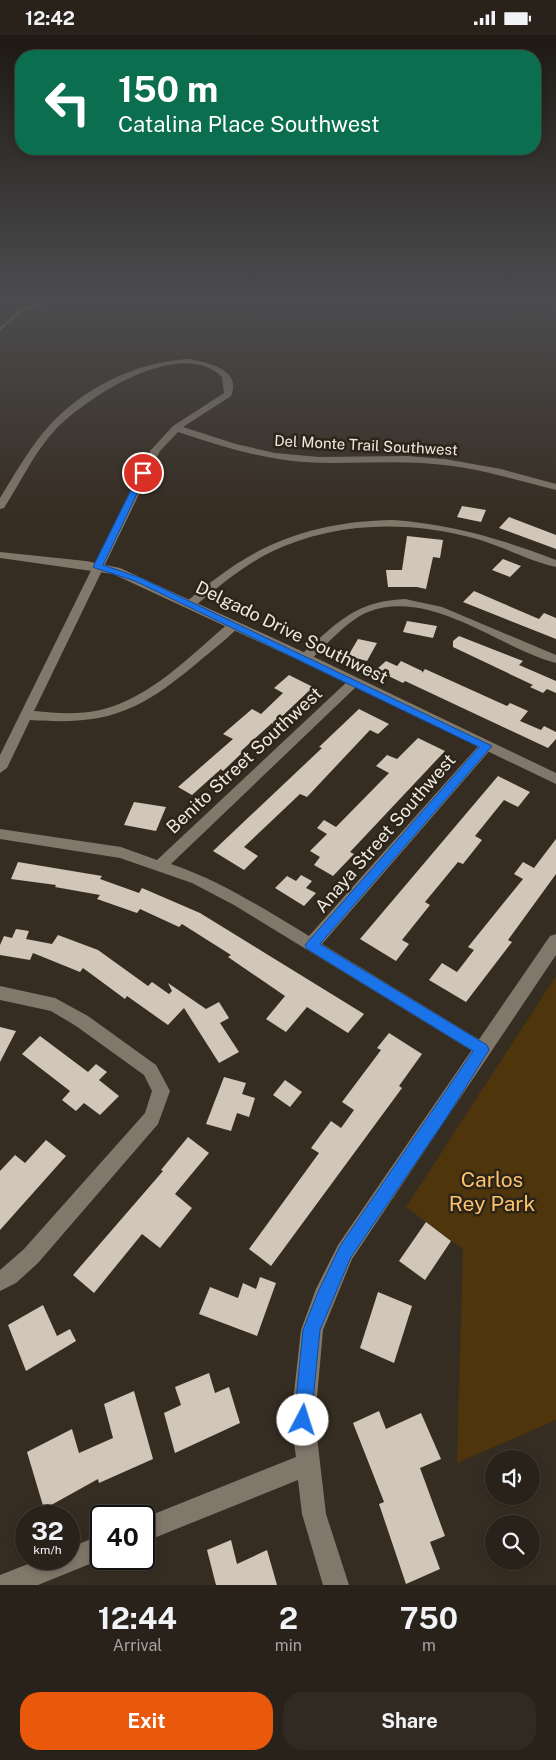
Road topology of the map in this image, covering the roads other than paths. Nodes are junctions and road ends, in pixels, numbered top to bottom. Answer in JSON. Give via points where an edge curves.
{"nodes":[{"id":1,"x":136,"y":371,"type":"edge"},
{"id":2,"x":221,"y":371,"type":"edge"},
{"id":3,"x":176,"y":428,"type":"junction"},
{"id":4,"x":556,"y":487,"type":"edge"},
{"id":5,"x":0,"y":506,"type":"edge"},
{"id":6,"x":0,"y":555,"type":"edge"},
{"id":7,"x":556,"y":564,"type":"edge"},
{"id":8,"x":98,"y":567,"type":"junction"},
{"id":9,"x":191,"y":604,"type":"junction"},
{"id":10,"x":234,"y":625,"type":"junction"},
{"id":11,"x":305,"y":658,"type":"junction"},
{"id":12,"x":556,"y":659,"type":"edge"},
{"id":13,"x":354,"y":683,"type":"junction"},
{"id":14,"x":26,"y":715,"type":"junction"},
{"id":15,"x":486,"y":746,"type":"junction"},
{"id":16,"x":0,"y":767,"type":"edge"},
{"id":17,"x":556,"y":779,"type":"edge"},
{"id":18,"x":0,"y":834,"type":"edge"},
{"id":19,"x":160,"y":866,"type":"junction"},
{"id":20,"x":556,"y":941,"type":"edge"},
{"id":21,"x":311,"y":945,"type":"junction"},
{"id":22,"x":0,"y":993,"type":"edge"},
{"id":23,"x":482,"y":1050,"type":"junction"},
{"id":24,"x":0,"y":1281,"type":"edge"},
{"id":25,"x":308,"y":1464,"type":"junction"},
{"id":26,"x":155,"y":1526,"type":"edge"},
{"id":27,"x":90,"y":1552,"type":"edge"},
{"id":28,"x":17,"y":1583,"type":"edge"},
{"id":29,"x":336,"y":1585,"type":"edge"}],
"edges":[{"from":1,"to":5,"type":"street","via":[[86,400],[53,427]]},
{"from":2,"to":3,"type":"street","via":[[230,383],[228,394]]},
{"from":3,"to":4,"type":"street","name":"Del Monte Trail Southwest","via":[[235,448],[272,455],[432,461],[514,475]]},
{"from":3,"to":8,"type":"street","via":[[160,442]]},
{"from":6,"to":8,"type":"street","name":"Delgado Drive Southwest"},
{"from":7,"to":9,"type":"street","via":[[467,533],[408,525],[347,526],[299,537],[265,551],[236,568]]},
{"from":8,"to":9,"type":"street","name":"Delgado Drive Southwest","via":[[138,579]]},
{"from":8,"to":14,"type":"street"},
{"from":9,"to":10,"type":"street","name":"Delgado Drive Southwest"},
{"from":10,"to":11,"type":"street","name":"Delgado Drive Southwest"},
{"from":10,"to":14,"type":"street","via":[[146,697],[122,708],[82,717]]},
{"from":11,"to":12,"type":"street","via":[[363,609],[405,602],[438,609]]},
{"from":11,"to":13,"type":"street","name":"Delgado Drive Southwest"},
{"from":13,"to":15,"type":"street","name":"Delgado Drive Southwest"},
{"from":13,"to":19,"type":"street","name":"Benito Street Southwest"},
{"from":14,"to":16,"type":"street"},
{"from":15,"to":17,"type":"street","name":"Delgado Drive Southwest"},
{"from":15,"to":21,"type":"street","name":"Anaya Street Southwest"},
{"from":18,"to":19,"type":"street","via":[[121,853]]},
{"from":19,"to":21,"type":"street","via":[[197,879],[240,901]]},
{"from":20,"to":23,"type":"street"},
{"from":21,"to":23,"type":"street"},
{"from":22,"to":24,"type":"street","via":[[55,1005],[82,1021],[150,1070],[161,1091],[152,1118],[143,1129],[31,1256]]},
{"from":23,"to":25,"type":"street","via":[[345,1252],[324,1297],[312,1330],[307,1371],[303,1420]]},
{"from":25,"to":26,"type":"street"},
{"from":25,"to":29,"type":"street","via":[[314,1514]]},
{"from":27,"to":28,"type":"street"}]}
